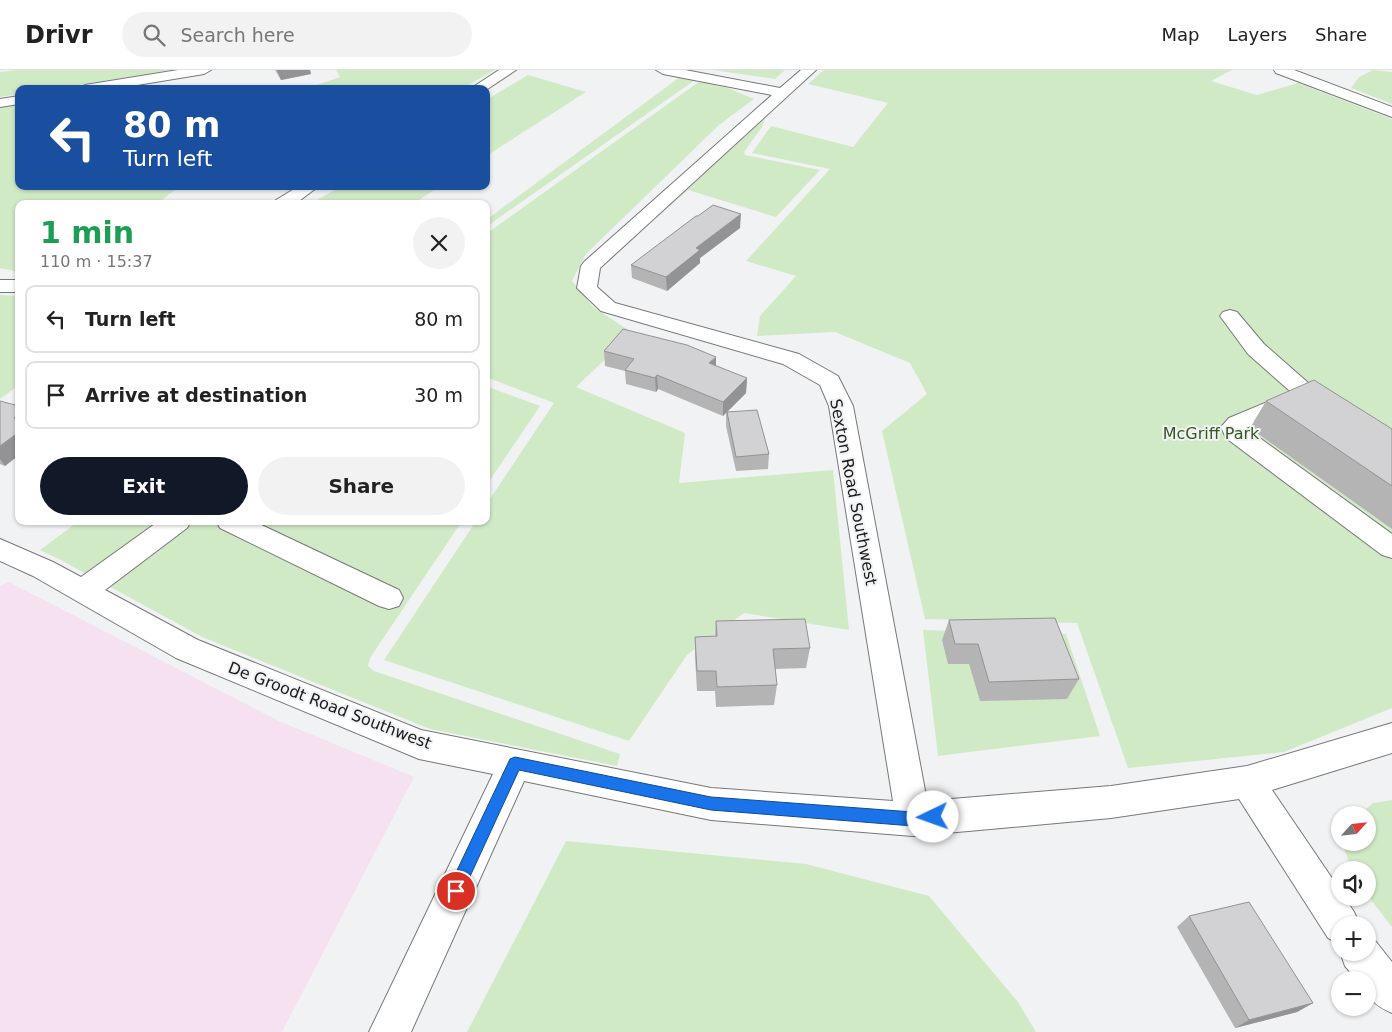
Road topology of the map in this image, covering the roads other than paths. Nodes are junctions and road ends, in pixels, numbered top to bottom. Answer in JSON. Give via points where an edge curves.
{"nodes":[{"id":1,"x":204,"y":70,"type":"edge"},
{"id":2,"x":509,"y":70,"type":"edge"},
{"id":3,"x":663,"y":70,"type":"edge"},
{"id":4,"x":809,"y":70,"type":"edge"},
{"id":5,"x":1281,"y":70,"type":"edge"},
{"id":6,"x":110,"y":85,"type":"edge"},
{"id":7,"x":484,"y":85,"type":"edge"},
{"id":8,"x":782,"y":93,"type":"junction"},
{"id":9,"x":15,"y":101,"type":"edge"},
{"id":10,"x":0,"y":103,"type":"edge"},
{"id":11,"x":1392,"y":112,"type":"edge"},
{"id":12,"x":300,"y":190,"type":"edge"},
{"id":13,"x":287,"y":200,"type":"edge"},
{"id":14,"x":0,"y":286,"type":"edge"},
{"id":15,"x":15,"y":286,"type":"edge"},
{"id":16,"x":1230,"y":316,"type":"dead end"},
{"id":17,"x":173,"y":525,"type":"edge"},
{"id":18,"x":237,"y":525,"type":"edge"},
{"id":19,"x":1392,"y":548,"type":"edge"},
{"id":20,"x":0,"y":549,"type":"edge"},
{"id":21,"x":83,"y":591,"type":"junction"},
{"id":22,"x":389,"y":598,"type":"dead end"},
{"id":23,"x":1392,"y":738,"type":"edge"},
{"id":24,"x":515,"y":763,"type":"junction"},
{"id":25,"x":1247,"y":782,"type":"junction"},
{"id":26,"x":913,"y":819,"type":"junction"},
{"id":27,"x":1335,"y":916,"type":"edge"},
{"id":28,"x":1366,"y":961,"type":"edge"},
{"id":29,"x":1392,"y":993,"type":"edge"},
{"id":30,"x":390,"y":1032,"type":"edge"}],
"edges":[{"from":1,"to":6,"type":"street"},
{"from":2,"to":7,"type":"street"},
{"from":3,"to":8,"type":"street"},
{"from":4,"to":8,"type":"street","name":"Sexton Road Southwest"},
{"from":5,"to":11,"type":"street"},
{"from":8,"to":26,"type":"street","name":"Sexton Road Southwest","via":[[591,266],[587,288],[608,306],[791,359],[830,381],[841,406]]},
{"from":9,"to":10,"type":"street"},
{"from":12,"to":13,"type":"street"},
{"from":14,"to":15,"type":"street"},
{"from":16,"to":19,"type":"street","via":[[1256,348],[1314,398],[1237,423],[1233,427],[1236,432]]},
{"from":17,"to":21,"type":"street"},
{"from":18,"to":22,"type":"street"},
{"from":20,"to":21,"type":"street","name":"De Groodt Road Southwest","via":[[44,568]]},
{"from":21,"to":24,"type":"street","name":"De Groodt Road Southwest","via":[[187,649],[419,744]]},
{"from":23,"to":25,"type":"street","name":"De Groodt Road Southwest"},
{"from":24,"to":26,"type":"street","name":"De Groodt Road Southwest","via":[[711,804]]},
{"from":24,"to":30,"type":"street"},
{"from":25,"to":26,"type":"street","name":"De Groodt Road Southwest","via":[[1111,802]]},
{"from":25,"to":27,"type":"street"},
{"from":28,"to":29,"type":"street"}]}
